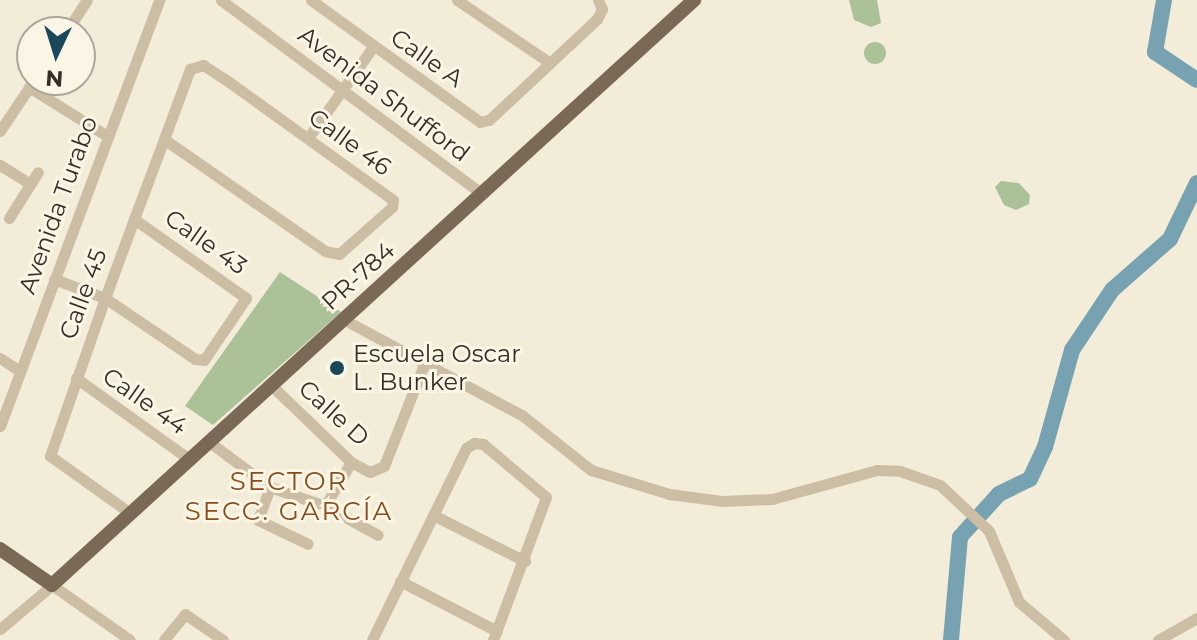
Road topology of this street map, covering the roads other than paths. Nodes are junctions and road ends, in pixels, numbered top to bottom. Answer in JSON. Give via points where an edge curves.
{"nodes":[{"id":1,"x":159,"y":0,"type":"edge"},
{"id":2,"x":221,"y":0,"type":"edge"},
{"id":3,"x":311,"y":0,"type":"edge"},
{"id":4,"x":457,"y":0,"type":"edge"},
{"id":5,"x":694,"y":0,"type":"edge"},
{"id":6,"x":600,"y":4,"type":"edge"},
{"id":7,"x":373,"y":47,"type":"junction"},
{"id":8,"x":550,"y":63,"type":"junction"},
{"id":9,"x":203,"y":65,"type":"joint"},
{"id":10,"x":343,"y":91,"type":"junction"},
{"id":11,"x":23,"y":96,"type":"edge"},
{"id":12,"x":50,"y":96,"type":"edge"},
{"id":13,"x":0,"y":131,"type":"edge"},
{"id":14,"x":107,"y":136,"type":"junction"},
{"id":15,"x":308,"y":138,"type":"junction"},
{"id":16,"x":164,"y":139,"type":"junction"},
{"id":17,"x":0,"y":165,"type":"edge"},
{"id":18,"x":38,"y":172,"type":"dead end"},
{"id":19,"x":30,"y":184,"type":"junction"},
{"id":20,"x":482,"y":194,"type":"junction"},
{"id":21,"x":9,"y":218,"type":"dead end"},
{"id":22,"x":134,"y":219,"type":"junction"},
{"id":23,"x":54,"y":279,"type":"junction"},
{"id":24,"x":105,"y":298,"type":"junction"},
{"id":25,"x":343,"y":319,"type":"junction"},
{"id":26,"x":0,"y":358,"type":"edge"},
{"id":27,"x":425,"y":362,"type":"junction"},
{"id":28,"x":20,"y":371,"type":"junction"},
{"id":29,"x":76,"y":378,"type":"junction"},
{"id":30,"x":271,"y":385,"type":"junction"},
{"id":31,"x":0,"y":426,"type":"edge"},
{"id":32,"x":208,"y":441,"type":"junction"},
{"id":33,"x":189,"y":459,"type":"junction"},
{"id":34,"x":351,"y":462,"type":"junction"},
{"id":35,"x":270,"y":487,"type":"junction"},
{"id":36,"x":325,"y":506,"type":"junction"},
{"id":37,"x":130,"y":513,"type":"junction"},
{"id":38,"x":433,"y":515,"type":"junction"},
{"id":39,"x":378,"y":535,"type":"dead end"},
{"id":40,"x":308,"y":544,"type":"dead end"},
{"id":41,"x":0,"y":549,"type":"edge"},
{"id":42,"x":525,"y":561,"type":"junction"},
{"id":43,"x":400,"y":581,"type":"junction"},
{"id":44,"x":52,"y":585,"type":"junction"},
{"id":45,"x":1197,"y":618,"type":"edge"},
{"id":46,"x":0,"y":629,"type":"edge"},
{"id":47,"x":112,"y":635,"type":"edge"},
{"id":48,"x":495,"y":635,"type":"edge"},
{"id":49,"x":130,"y":640,"type":"edge"},
{"id":50,"x":164,"y":640,"type":"edge"},
{"id":51,"x":223,"y":640,"type":"edge"},
{"id":52,"x":372,"y":640,"type":"edge"},
{"id":53,"x":1064,"y":640,"type":"edge"},
{"id":54,"x":1158,"y":640,"type":"edge"}],
"edges":[{"from":1,"to":14,"type":"street","name":"Avenida Turabo"},
{"from":2,"to":10,"type":"street","name":"Avenida Shufford"},
{"from":3,"to":7,"type":"street","name":"Calle A"},
{"from":4,"to":8,"type":"street"},
{"from":5,"to":20,"type":"main road","name":"PR-784","number":"PR-784"},
{"from":6,"to":8,"type":"street"},
{"from":7,"to":8,"type":"street","name":"Calle A","via":[[480,122],[489,120]]},
{"from":7,"to":10,"type":"street"},
{"from":9,"to":15,"type":"street","name":"Calle 46"},
{"from":9,"to":16,"type":"street","name":"Calle 45","via":[[190,69]]},
{"from":10,"to":15,"type":"street"},
{"from":10,"to":20,"type":"street","name":"Avenida Shufford"},
{"from":11,"to":13,"type":"street"},
{"from":12,"to":14,"type":"street"},
{"from":14,"to":23,"type":"street","name":"Avenida Turabo"},
{"from":15,"to":16,"type":"street","name":"Calle 46","via":[[393,200],[392,207],[339,254],[325,251]]},
{"from":16,"to":22,"type":"street","name":"Calle 45"},
{"from":17,"to":19,"type":"street"},
{"from":18,"to":19,"type":"street"},
{"from":19,"to":21,"type":"street"},
{"from":20,"to":25,"type":"main road","name":"PR-784","number":"PR-784"},
{"from":22,"to":24,"type":"street","name":"Calle 45"},
{"from":22,"to":24,"type":"street","name":"Calle 43","via":[[246,298],[204,360]]},
{"from":23,"to":24,"type":"street","name":"Calle 43"},
{"from":23,"to":28,"type":"street","name":"Avenida Turabo"},
{"from":24,"to":29,"type":"street","name":"Calle 45"},
{"from":25,"to":27,"type":"street"},
{"from":25,"to":30,"type":"main road","name":"PR-784","number":"PR-784"},
{"from":26,"to":28,"type":"street"},
{"from":27,"to":34,"type":"street","name":"Calle D","via":[[384,466],[370,472]]},
{"from":27,"to":53,"type":"street","via":[[523,416],[591,470],[669,494],[722,501],[772,499],[877,470],[900,471],[940,485],[989,531],[1019,602]]},
{"from":28,"to":31,"type":"street","name":"Avenida Turabo"},
{"from":29,"to":33,"type":"street","name":"Calle 44"},
{"from":29,"to":37,"type":"street","name":"Calle 45","via":[[50,456]]},
{"from":30,"to":32,"type":"main road","name":"PR-784","number":"PR-784"},
{"from":30,"to":34,"type":"street","name":"Calle D"},
{"from":32,"to":33,"type":"main road","name":"PR-784","number":"PR-784"},
{"from":32,"to":35,"type":"street"},
{"from":33,"to":37,"type":"main road","name":"PR-784","number":"PR-784"},
{"from":34,"to":36,"type":"street"},
{"from":35,"to":36,"type":"street"},
{"from":35,"to":40,"type":"street","via":[[258,520]]},
{"from":36,"to":39,"type":"street"},
{"from":37,"to":44,"type":"main road","name":"PR-784","number":"PR-784"},
{"from":38,"to":42,"type":"street"},
{"from":38,"to":42,"type":"street","via":[[466,448],[483,444],[546,497]]},
{"from":38,"to":43,"type":"street"},
{"from":41,"to":44,"type":"main road"},
{"from":42,"to":48,"type":"street"},
{"from":43,"to":48,"type":"street"},
{"from":43,"to":52,"type":"street"},
{"from":44,"to":46,"type":"street"},
{"from":44,"to":47,"type":"street"},
{"from":45,"to":54,"type":"street"},
{"from":47,"to":49,"type":"street"},
{"from":50,"to":51,"type":"street","via":[[185,614]]}]}
